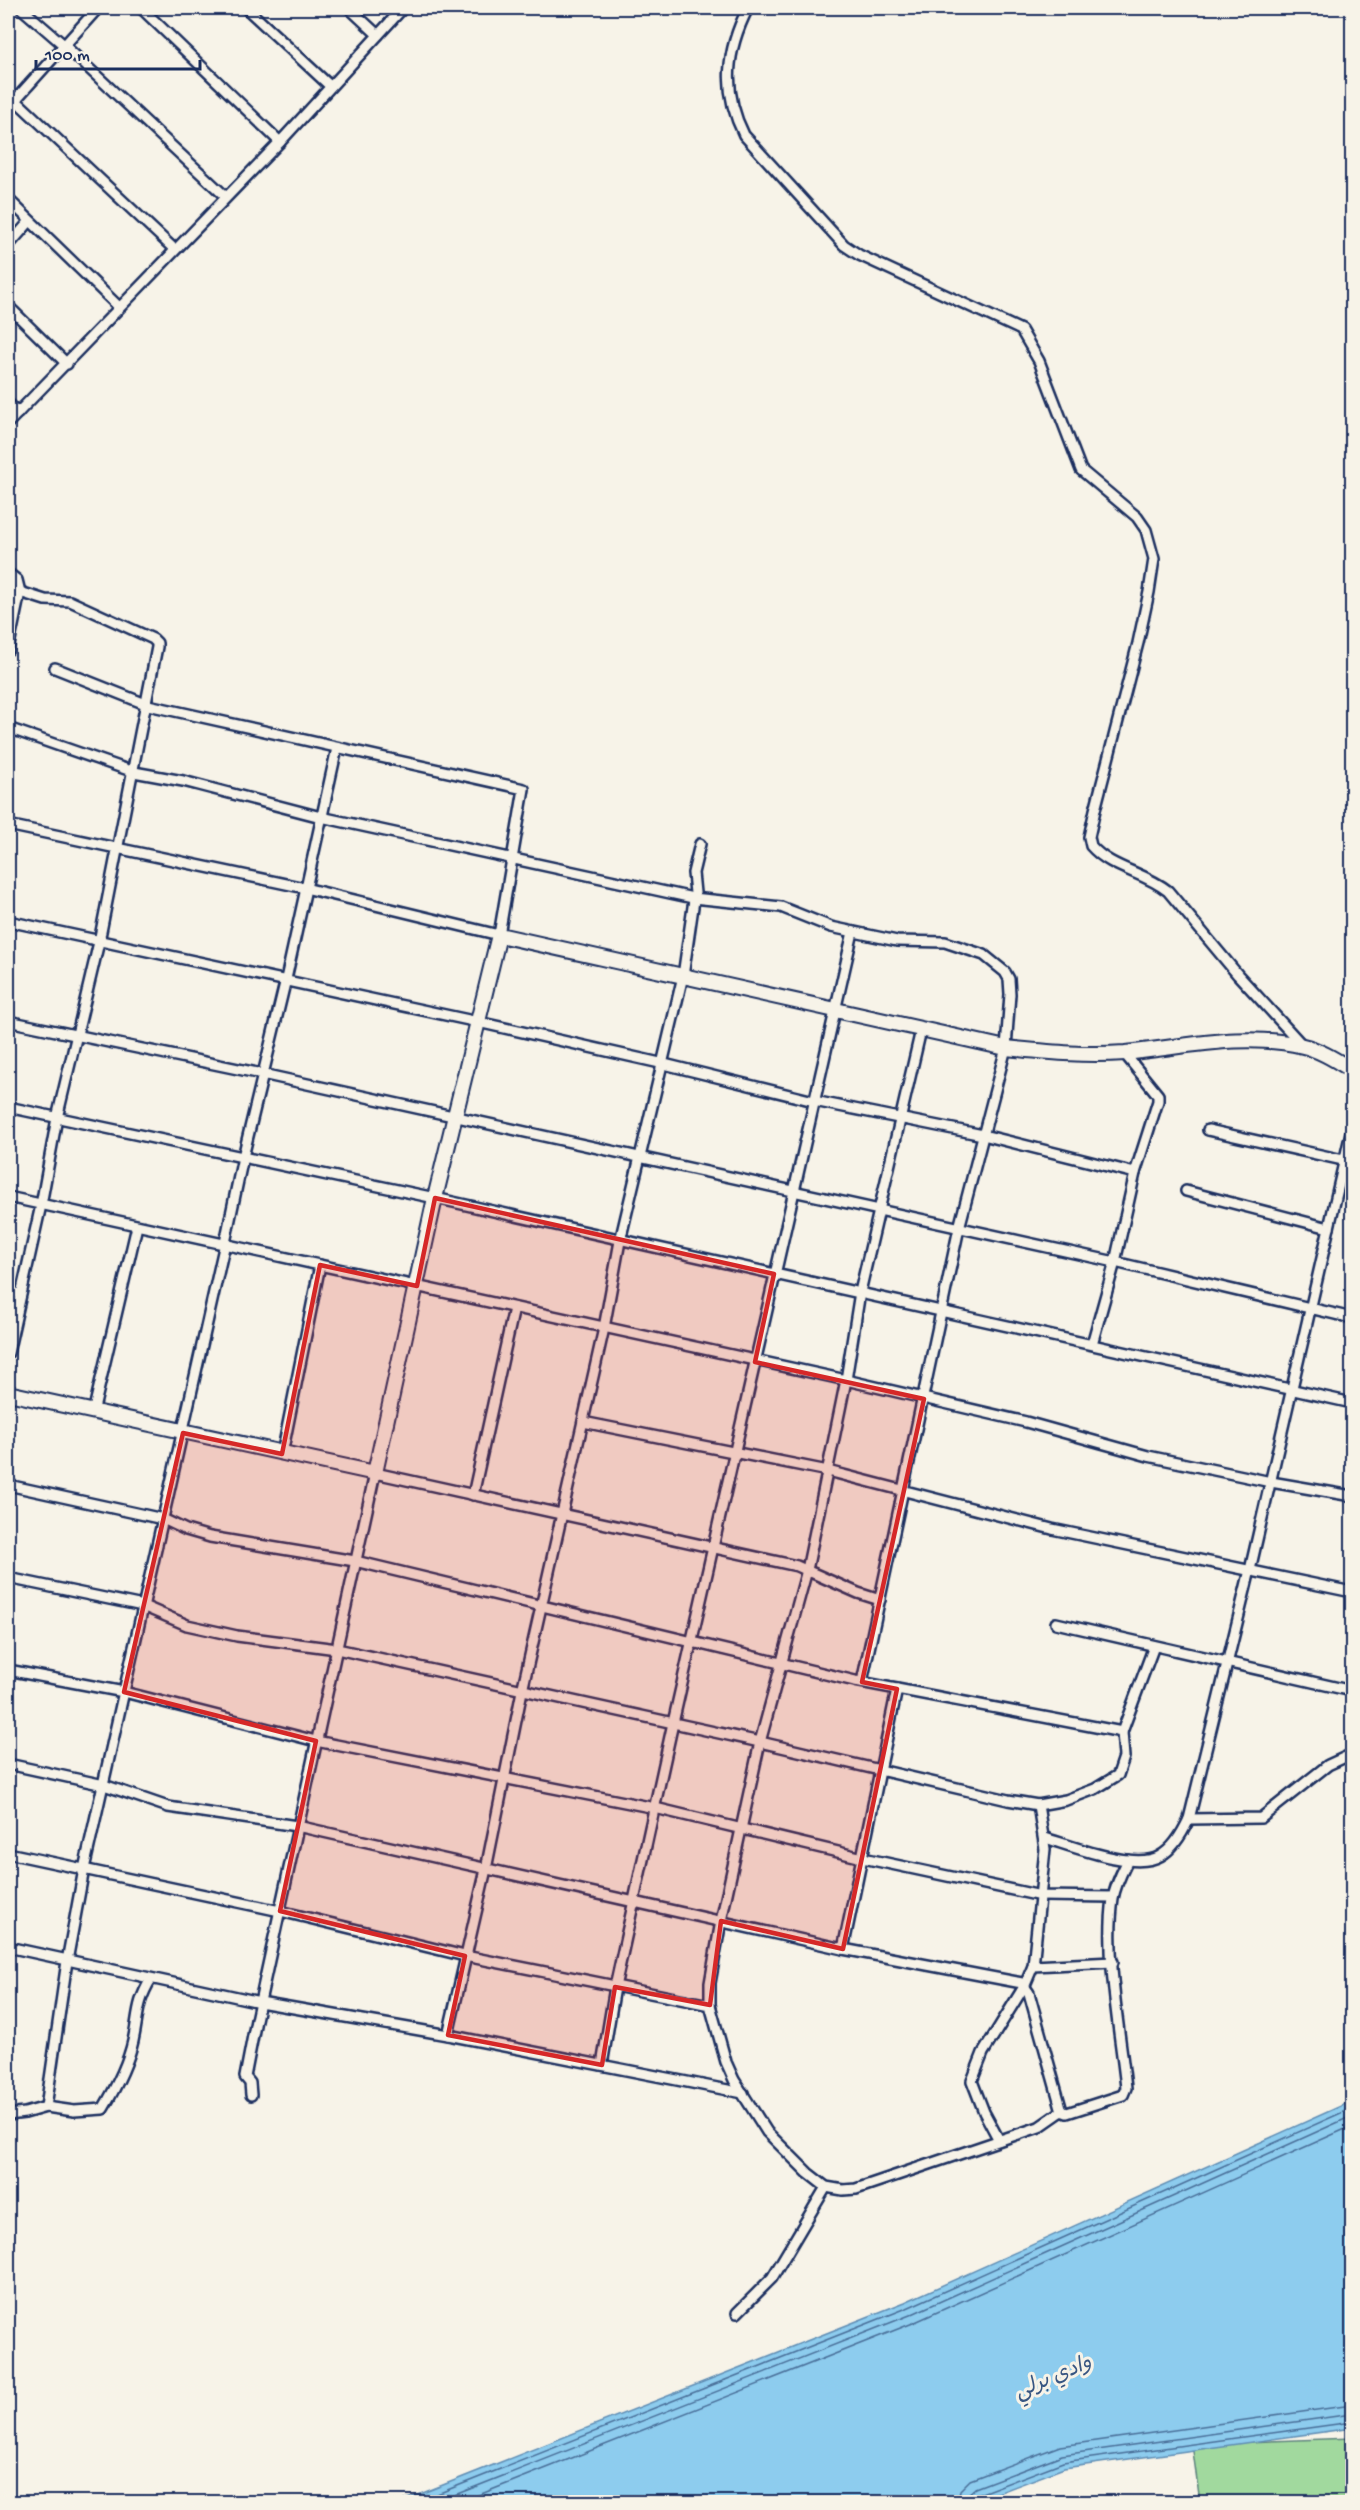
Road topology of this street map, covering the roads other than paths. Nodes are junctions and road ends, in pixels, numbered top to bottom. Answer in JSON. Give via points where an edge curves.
{"nodes":[{"id":1,"x":21,"y":8,"type":"edge"},
{"id":2,"x":98,"y":8,"type":"edge"},
{"id":3,"x":141,"y":8,"type":"edge"},
{"id":4,"x":246,"y":8,"type":"edge"},
{"id":5,"x":349,"y":8,"type":"edge"},
{"id":6,"x":403,"y":8,"type":"edge"},
{"id":7,"x":748,"y":8,"type":"edge"},
{"id":8,"x":378,"y":35,"type":"junction"},
{"id":9,"x":65,"y":46,"type":"junction"},
{"id":10,"x":330,"y":86,"type":"junction"},
{"id":11,"x":8,"y":93,"type":"edge"},
{"id":12,"x":15,"y":100,"type":"junction"},
{"id":13,"x":8,"y":108,"type":"edge"},
{"id":14,"x":280,"y":142,"type":"junction"},
{"id":15,"x":226,"y":197,"type":"junction"},
{"id":16,"x":8,"y":199,"type":"edge"},
{"id":17,"x":30,"y":221,"type":"junction"},
{"id":18,"x":8,"y":246,"type":"edge"},
{"id":19,"x":174,"y":249,"type":"junction"},
{"id":20,"x":8,"y":306,"type":"edge"},
{"id":21,"x":119,"y":307,"type":"junction"},
{"id":22,"x":67,"y":364,"type":"junction"},
{"id":23,"x":8,"y":403,"type":"edge"},
{"id":24,"x":18,"y":413,"type":"junction"},
{"id":25,"x":8,"y":423,"type":"edge"},
{"id":26,"x":8,"y":573,"type":"edge"},
{"id":27,"x":20,"y":592,"type":"junction"},
{"id":28,"x":8,"y":643,"type":"edge"},
{"id":29,"x":55,"y":668,"type":"dead end"},
{"id":30,"x":148,"y":705,"type":"junction"},
{"id":31,"x":8,"y":728,"type":"edge"},
{"id":32,"x":337,"y":748,"type":"junction"},
{"id":33,"x":134,"y":772,"type":"junction"},
{"id":34,"x":321,"y":817,"type":"junction"},
{"id":35,"x":8,"y":825,"type":"edge"},
{"id":36,"x":700,"y":844,"type":"dead end"},
{"id":37,"x":118,"y":849,"type":"junction"},
{"id":38,"x":513,"y":860,"type":"junction"},
{"id":39,"x":305,"y":888,"type":"junction"},
{"id":40,"x":693,"y":898,"type":"junction"},
{"id":41,"x":8,"y":921,"type":"edge"},
{"id":42,"x":853,"y":932,"type":"junction"},
{"id":43,"x":498,"y":935,"type":"junction"},
{"id":44,"x":99,"y":942,"type":"junction"},
{"id":45,"x":682,"y":976,"type":"junction"},
{"id":46,"x":286,"y":979,"type":"junction"},
{"id":47,"x":834,"y":1011,"type":"junction"},
{"id":48,"x":8,"y":1021,"type":"edge"},
{"id":49,"x":478,"y":1022,"type":"junction"},
{"id":50,"x":921,"y":1030,"type":"junction"},
{"id":51,"x":77,"y":1037,"type":"junction"},
{"id":52,"x":1304,"y":1046,"type":"junction"},
{"id":53,"x":1006,"y":1048,"type":"junction"},
{"id":54,"x":1124,"y":1053,"type":"junction"},
{"id":55,"x":660,"y":1063,"type":"junction"},
{"id":56,"x":1353,"y":1070,"type":"edge"},
{"id":57,"x":262,"y":1074,"type":"junction"},
{"id":58,"x":814,"y":1101,"type":"junction"},
{"id":59,"x":8,"y":1107,"type":"edge"},
{"id":60,"x":456,"y":1117,"type":"junction"},
{"id":61,"x":57,"y":1118,"type":"junction"},
{"id":62,"x":902,"y":1119,"type":"junction"},
{"id":63,"x":1353,"y":1128,"type":"edge"},
{"id":64,"x":1208,"y":1130,"type":"dead end"},
{"id":65,"x":983,"y":1135,"type":"junction"},
{"id":66,"x":243,"y":1157,"type":"junction"},
{"id":67,"x":639,"y":1158,"type":"junction"},
{"id":68,"x":1348,"y":1161,"type":"edge"},
{"id":69,"x":1135,"y":1173,"type":"junction"},
{"id":70,"x":794,"y":1191,"type":"junction"},
{"id":71,"x":1186,"y":1191,"type":"dead end"},
{"id":72,"x":8,"y":1197,"type":"edge"},
{"id":73,"x":435,"y":1198,"type":"junction"},
{"id":74,"x":41,"y":1205,"type":"junction"},
{"id":75,"x":880,"y":1211,"type":"junction"},
{"id":76,"x":137,"y":1226,"type":"junction"},
{"id":77,"x":959,"y":1228,"type":"junction"},
{"id":78,"x":1329,"y":1228,"type":"junction"},
{"id":79,"x":620,"y":1241,"type":"junction"},
{"id":80,"x":225,"y":1244,"type":"junction"},
{"id":81,"x":1115,"y":1262,"type":"junction"},
{"id":82,"x":320,"y":1265,"type":"junction"},
{"id":83,"x":774,"y":1274,"type":"junction"},
{"id":84,"x":417,"y":1286,"type":"junction"},
{"id":85,"x":8,"y":1291,"type":"edge"},
{"id":86,"x":860,"y":1292,"type":"junction"},
{"id":87,"x":20,"y":1294,"type":"junction"},
{"id":88,"x":514,"y":1308,"type":"junction"},
{"id":89,"x":1312,"y":1308,"type":"junction"},
{"id":90,"x":941,"y":1310,"type":"junction"},
{"id":91,"x":1353,"y":1318,"type":"edge"},
{"id":92,"x":604,"y":1328,"type":"junction"},
{"id":93,"x":1092,"y":1344,"type":"junction"},
{"id":94,"x":8,"y":1353,"type":"edge"},
{"id":95,"x":755,"y":1362,"type":"junction"},
{"id":96,"x":846,"y":1380,"type":"junction"},
{"id":97,"x":1292,"y":1391,"type":"junction"},
{"id":98,"x":8,"y":1394,"type":"edge"},
{"id":99,"x":924,"y":1400,"type":"junction"},
{"id":100,"x":1353,"y":1403,"type":"edge"},
{"id":101,"x":93,"y":1413,"type":"junction"},
{"id":102,"x":583,"y":1422,"type":"junction"},
{"id":103,"x":183,"y":1433,"type":"junction"},
{"id":104,"x":735,"y":1453,"type":"junction"},
{"id":105,"x":282,"y":1454,"type":"junction"},
{"id":106,"x":828,"y":1471,"type":"junction"},
{"id":107,"x":375,"y":1473,"type":"junction"},
{"id":108,"x":1271,"y":1482,"type":"junction"},
{"id":109,"x":8,"y":1485,"type":"edge"},
{"id":110,"x":904,"y":1490,"type":"junction"},
{"id":111,"x":473,"y":1495,"type":"junction"},
{"id":112,"x":1353,"y":1496,"type":"edge"},
{"id":113,"x":562,"y":1515,"type":"junction"},
{"id":114,"x":163,"y":1519,"type":"junction"},
{"id":115,"x":714,"y":1548,"type":"junction"},
{"id":116,"x":355,"y":1561,"type":"junction"},
{"id":117,"x":807,"y":1570,"type":"junction"},
{"id":118,"x":1250,"y":1570,"type":"junction"},
{"id":119,"x":8,"y":1578,"type":"edge"},
{"id":120,"x":1353,"y":1592,"type":"edge"},
{"id":121,"x":880,"y":1600,"type":"junction"},
{"id":122,"x":542,"y":1605,"type":"junction"},
{"id":123,"x":143,"y":1606,"type":"junction"},
{"id":124,"x":1056,"y":1623,"type":"dead end"},
{"id":125,"x":693,"y":1640,"type":"junction"},
{"id":126,"x":1154,"y":1646,"type":"junction"},
{"id":127,"x":337,"y":1649,"type":"junction"},
{"id":128,"x":1227,"y":1661,"type":"junction"},
{"id":129,"x":780,"y":1662,"type":"junction"},
{"id":130,"x":8,"y":1670,"type":"edge"},
{"id":131,"x":862,"y":1682,"type":"junction"},
{"id":132,"x":897,"y":1689,"type":"junction"},
{"id":133,"x":1353,"y":1690,"type":"edge"},
{"id":134,"x":522,"y":1691,"type":"junction"},
{"id":135,"x":124,"y":1692,"type":"junction"},
{"id":136,"x":673,"y":1723,"type":"junction"},
{"id":137,"x":1122,"y":1732,"type":"junction"},
{"id":138,"x":316,"y":1741,"type":"junction"},
{"id":139,"x":760,"y":1742,"type":"junction"},
{"id":140,"x":1353,"y":1754,"type":"edge"},
{"id":141,"x":8,"y":1764,"type":"edge"},
{"id":142,"x":880,"y":1769,"type":"junction"},
{"id":143,"x":503,"y":1777,"type":"junction"},
{"id":144,"x":104,"y":1785,"type":"junction"},
{"id":145,"x":1038,"y":1805,"type":"junction"},
{"id":146,"x":655,"y":1808,"type":"junction"},
{"id":147,"x":1189,"y":1819,"type":"junction"},
{"id":148,"x":297,"y":1826,"type":"junction"},
{"id":149,"x":742,"y":1828,"type":"junction"},
{"id":150,"x":1045,"y":1839,"type":"junction"},
{"id":151,"x":8,"y":1853,"type":"edge"},
{"id":152,"x":863,"y":1858,"type":"junction"},
{"id":153,"x":1128,"y":1860,"type":"junction"},
{"id":154,"x":84,"y":1869,"type":"junction"},
{"id":155,"x":486,"y":1869,"type":"junction"},
{"id":156,"x":1041,"y":1896,"type":"junction"},
{"id":157,"x":1113,"y":1897,"type":"junction"},
{"id":158,"x":634,"y":1902,"type":"junction"},
{"id":159,"x":279,"y":1911,"type":"junction"},
{"id":160,"x":721,"y":1921,"type":"junction"},
{"id":161,"x":8,"y":1947,"type":"edge"},
{"id":162,"x":843,"y":1949,"type":"junction"},
{"id":163,"x":465,"y":1956,"type":"junction"},
{"id":164,"x":67,"y":1961,"type":"junction"},
{"id":165,"x":1113,"y":1962,"type":"junction"},
{"id":166,"x":1033,"y":1966,"type":"junction"},
{"id":167,"x":151,"y":1979,"type":"junction"},
{"id":168,"x":1025,"y":1985,"type":"junction"},
{"id":169,"x":615,"y":1987,"type":"junction"},
{"id":170,"x":260,"y":2002,"type":"junction"},
{"id":171,"x":710,"y":2006,"type":"junction"},
{"id":172,"x":448,"y":2035,"type":"junction"},
{"id":173,"x":602,"y":2065,"type":"junction"},
{"id":174,"x":743,"y":2093,"type":"junction"},
{"id":175,"x":251,"y":2095,"type":"dead end"},
{"id":176,"x":46,"y":2107,"type":"junction"},
{"id":177,"x":1062,"y":2111,"type":"junction"},
{"id":178,"x":8,"y":2115,"type":"edge"},
{"id":179,"x":999,"y":2140,"type":"junction"},
{"id":180,"x":826,"y":2187,"type":"junction"},
{"id":181,"x":737,"y":2313,"type":"dead end"}],
"edges":[{"from":1,"to":9,"type":"street"},
{"from":2,"to":9,"type":"street"},
{"from":3,"to":14,"type":"street"},
{"from":4,"to":10,"type":"street"},
{"from":5,"to":8,"type":"street"},
{"from":6,"to":8,"type":"street"},
{"from":7,"to":52,"type":"street","via":[[739,26],[728,72],[735,117],[744,135],[844,245],[1021,330],[1039,361],[1081,470],[1137,517],[1146,530],[1154,559],[1149,592],[1095,810],[1091,846],[1110,861],[1168,891]]},
{"from":8,"to":10,"type":"street"},
{"from":9,"to":12,"type":"street"},
{"from":9,"to":15,"type":"street"},
{"from":10,"to":14,"type":"street"},
{"from":11,"to":12,"type":"street"},
{"from":12,"to":13,"type":"street"},
{"from":12,"to":19,"type":"street"},
{"from":14,"to":15,"type":"street"},
{"from":15,"to":19,"type":"street"},
{"from":16,"to":17,"type":"street"},
{"from":17,"to":18,"type":"street"},
{"from":17,"to":21,"type":"street"},
{"from":19,"to":21,"type":"street"},
{"from":20,"to":22,"type":"street"},
{"from":21,"to":22,"type":"street"},
{"from":22,"to":24,"type":"street"},
{"from":23,"to":24,"type":"street"},
{"from":24,"to":25,"type":"street"},
{"from":26,"to":27,"type":"street","via":[[17,580]]},
{"from":27,"to":28,"type":"street"},
{"from":27,"to":30,"type":"street","via":[[45,600],[70,601],[157,643]]},
{"from":29,"to":30,"type":"street"},
{"from":30,"to":32,"type":"street"},
{"from":30,"to":33,"type":"street"},
{"from":31,"to":33,"type":"street"},
{"from":32,"to":34,"type":"street"},
{"from":32,"to":38,"type":"street","via":[[524,789]]},
{"from":33,"to":34,"type":"street"},
{"from":33,"to":37,"type":"street"},
{"from":34,"to":38,"type":"street"},
{"from":34,"to":39,"type":"street"},
{"from":35,"to":37,"type":"street"},
{"from":36,"to":40,"type":"street","via":[[693,873]]},
{"from":37,"to":39,"type":"street"},
{"from":37,"to":44,"type":"street"},
{"from":38,"to":40,"type":"street"},
{"from":38,"to":43,"type":"street"},
{"from":39,"to":43,"type":"street"},
{"from":39,"to":46,"type":"street"},
{"from":40,"to":42,"type":"street","via":[[781,907]]},
{"from":40,"to":45,"type":"street"},
{"from":41,"to":44,"type":"street"},
{"from":42,"to":47,"type":"street"},
{"from":42,"to":53,"type":"street","via":[[897,941],[945,942],[984,955],[1000,967],[1009,980]]},
{"from":43,"to":45,"type":"street"},
{"from":43,"to":49,"type":"street"},
{"from":44,"to":46,"type":"street"},
{"from":44,"to":51,"type":"street"},
{"from":45,"to":47,"type":"street"},
{"from":45,"to":55,"type":"street"},
{"from":46,"to":49,"type":"street"},
{"from":46,"to":57,"type":"street"},
{"from":47,"to":50,"type":"street"},
{"from":47,"to":58,"type":"street"},
{"from":48,"to":51,"type":"street"},
{"from":49,"to":55,"type":"street"},
{"from":49,"to":60,"type":"street"},
{"from":50,"to":53,"type":"street"},
{"from":50,"to":62,"type":"street"},
{"from":51,"to":57,"type":"street"},
{"from":51,"to":61,"type":"street"},
{"from":52,"to":54,"type":"street","via":[[1258,1040],[1212,1041]]},
{"from":52,"to":56,"type":"street"},
{"from":53,"to":54,"type":"street"},
{"from":53,"to":65,"type":"street"},
{"from":54,"to":69,"type":"street","via":[[1158,1095]]},
{"from":55,"to":58,"type":"street"},
{"from":55,"to":67,"type":"street"},
{"from":57,"to":60,"type":"street"},
{"from":57,"to":66,"type":"street"},
{"from":58,"to":62,"type":"street"},
{"from":58,"to":70,"type":"street"},
{"from":59,"to":61,"type":"street"},
{"from":60,"to":67,"type":"street"},
{"from":60,"to":73,"type":"street"},
{"from":61,"to":66,"type":"street"},
{"from":61,"to":74,"type":"street"},
{"from":62,"to":65,"type":"street"},
{"from":62,"to":75,"type":"street"},
{"from":63,"to":68,"type":"street"},
{"from":64,"to":68,"type":"street"},
{"from":65,"to":69,"type":"street"},
{"from":65,"to":77,"type":"street"},
{"from":66,"to":73,"type":"street"},
{"from":66,"to":80,"type":"street"},
{"from":67,"to":70,"type":"street"},
{"from":67,"to":79,"type":"street"},
{"from":68,"to":78,"type":"street"},
{"from":69,"to":81,"type":"street"},
{"from":70,"to":75,"type":"street"},
{"from":70,"to":83,"type":"street"},
{"from":71,"to":78,"type":"street"},
{"from":72,"to":74,"type":"street"},
{"from":73,"to":79,"type":"street"},
{"from":73,"to":84,"type":"street"},
{"from":74,"to":76,"type":"street"},
{"from":74,"to":87,"type":"street"},
{"from":75,"to":77,"type":"street"},
{"from":75,"to":86,"type":"street"},
{"from":76,"to":80,"type":"street"},
{"from":76,"to":101,"type":"street"},
{"from":77,"to":81,"type":"street"},
{"from":77,"to":90,"type":"street"},
{"from":78,"to":89,"type":"street"},
{"from":79,"to":83,"type":"street"},
{"from":79,"to":92,"type":"street"},
{"from":80,"to":82,"type":"street"},
{"from":80,"to":103,"type":"street"},
{"from":81,"to":89,"type":"street"},
{"from":81,"to":93,"type":"street"},
{"from":82,"to":84,"type":"street"},
{"from":82,"to":105,"type":"street"},
{"from":83,"to":86,"type":"street"},
{"from":83,"to":95,"type":"street"},
{"from":84,"to":88,"type":"street"},
{"from":84,"to":107,"type":"street"},
{"from":85,"to":87,"type":"street"},
{"from":86,"to":90,"type":"street"},
{"from":86,"to":96,"type":"street"},
{"from":87,"to":94,"type":"street"},
{"from":88,"to":92,"type":"street"},
{"from":88,"to":111,"type":"street"},
{"from":89,"to":91,"type":"street"},
{"from":89,"to":97,"type":"street"},
{"from":90,"to":93,"type":"street"},
{"from":90,"to":99,"type":"street"},
{"from":92,"to":95,"type":"street"},
{"from":92,"to":102,"type":"street"},
{"from":93,"to":97,"type":"street"},
{"from":95,"to":96,"type":"street"},
{"from":95,"to":104,"type":"street"},
{"from":96,"to":99,"type":"street"},
{"from":96,"to":106,"type":"street"},
{"from":97,"to":100,"type":"street"},
{"from":97,"to":108,"type":"street"},
{"from":98,"to":101,"type":"street"},
{"from":99,"to":108,"type":"street"},
{"from":99,"to":110,"type":"street"},
{"from":101,"to":103,"type":"street"},
{"from":102,"to":104,"type":"street"},
{"from":102,"to":113,"type":"street"},
{"from":103,"to":105,"type":"street"},
{"from":103,"to":114,"type":"street"},
{"from":104,"to":106,"type":"street"},
{"from":104,"to":115,"type":"street"},
{"from":105,"to":107,"type":"street"},
{"from":106,"to":110,"type":"street"},
{"from":106,"to":117,"type":"street"},
{"from":107,"to":111,"type":"street"},
{"from":107,"to":116,"type":"street"},
{"from":108,"to":112,"type":"street"},
{"from":108,"to":118,"type":"street"},
{"from":109,"to":114,"type":"street"},
{"from":110,"to":118,"type":"street","via":[[1052,1529]]},
{"from":110,"to":121,"type":"street"},
{"from":111,"to":113,"type":"street"},
{"from":113,"to":115,"type":"street"},
{"from":113,"to":122,"type":"street"},
{"from":114,"to":116,"type":"street","via":[[210,1537]]},
{"from":114,"to":123,"type":"street"},
{"from":115,"to":117,"type":"street"},
{"from":115,"to":125,"type":"street"},
{"from":116,"to":122,"type":"street"},
{"from":116,"to":127,"type":"street"},
{"from":117,"to":121,"type":"street"},
{"from":117,"to":129,"type":"street"},
{"from":118,"to":120,"type":"street"},
{"from":118,"to":128,"type":"street"},
{"from":119,"to":123,"type":"street"},
{"from":121,"to":131,"type":"street"},
{"from":122,"to":125,"type":"street"},
{"from":122,"to":134,"type":"street"},
{"from":123,"to":127,"type":"street","via":[[188,1625],[227,1634]]},
{"from":123,"to":135,"type":"street"},
{"from":124,"to":126,"type":"street"},
{"from":125,"to":129,"type":"street"},
{"from":125,"to":136,"type":"street"},
{"from":126,"to":128,"type":"street"},
{"from":126,"to":137,"type":"street"},
{"from":127,"to":134,"type":"street"},
{"from":127,"to":138,"type":"street"},
{"from":128,"to":133,"type":"street"},
{"from":128,"to":147,"type":"street"},
{"from":129,"to":131,"type":"street"},
{"from":129,"to":139,"type":"street"},
{"from":130,"to":135,"type":"street"},
{"from":131,"to":132,"type":"street"},
{"from":132,"to":137,"type":"street"},
{"from":132,"to":142,"type":"street"},
{"from":134,"to":136,"type":"street"},
{"from":134,"to":143,"type":"street"},
{"from":135,"to":138,"type":"street"},
{"from":135,"to":144,"type":"street"},
{"from":136,"to":139,"type":"street"},
{"from":136,"to":146,"type":"street"},
{"from":137,"to":145,"type":"street","via":[[1124,1757],[1118,1775],[1066,1800]]},
{"from":138,"to":143,"type":"street"},
{"from":138,"to":148,"type":"street"},
{"from":139,"to":142,"type":"street"},
{"from":139,"to":149,"type":"street"},
{"from":140,"to":147,"type":"street","via":[[1328,1765],[1261,1818]]},
{"from":141,"to":144,"type":"street"},
{"from":142,"to":145,"type":"street"},
{"from":142,"to":152,"type":"street"},
{"from":143,"to":146,"type":"street"},
{"from":143,"to":155,"type":"street"},
{"from":144,"to":148,"type":"street","via":[[168,1807]]},
{"from":144,"to":154,"type":"street"},
{"from":145,"to":150,"type":"street"},
{"from":146,"to":149,"type":"street"},
{"from":146,"to":158,"type":"street"},
{"from":147,"to":153,"type":"street","via":[[1160,1856],[1145,1861]]},
{"from":148,"to":155,"type":"street"},
{"from":148,"to":159,"type":"street"},
{"from":149,"to":152,"type":"street"},
{"from":149,"to":160,"type":"street"},
{"from":150,"to":153,"type":"street"},
{"from":150,"to":156,"type":"street"},
{"from":151,"to":154,"type":"street"},
{"from":152,"to":156,"type":"street"},
{"from":152,"to":162,"type":"street"},
{"from":153,"to":157,"type":"street"},
{"from":154,"to":159,"type":"street"},
{"from":154,"to":164,"type":"street"},
{"from":155,"to":158,"type":"street"},
{"from":155,"to":163,"type":"street"},
{"from":156,"to":157,"type":"street"},
{"from":156,"to":166,"type":"street"},
{"from":157,"to":165,"type":"street"},
{"from":158,"to":160,"type":"street"},
{"from":158,"to":169,"type":"street"},
{"from":159,"to":163,"type":"street"},
{"from":159,"to":170,"type":"street"},
{"from":160,"to":162,"type":"street"},
{"from":160,"to":171,"type":"street"},
{"from":161,"to":164,"type":"street"},
{"from":162,"to":168,"type":"street"},
{"from":163,"to":169,"type":"street"},
{"from":163,"to":172,"type":"street"},
{"from":164,"to":167,"type":"street"},
{"from":164,"to":176,"type":"street"},
{"from":165,"to":166,"type":"street"},
{"from":165,"to":177,"type":"street","via":[[1125,2090],[1123,2095],[1067,2113]]},
{"from":166,"to":168,"type":"street"},
{"from":167,"to":170,"type":"street"},
{"from":167,"to":176,"type":"street","via":[[140,1997],[133,2043],[103,2109]]},
{"from":168,"to":177,"type":"street"},
{"from":168,"to":179,"type":"street","via":[[983,2053],[972,2080]]},
{"from":169,"to":171,"type":"street"},
{"from":169,"to":173,"type":"street"},
{"from":170,"to":172,"type":"street"},
{"from":170,"to":175,"type":"street","via":[[244,2077],[250,2083]]},
{"from":171,"to":174,"type":"street","via":[[726,2062]]},
{"from":172,"to":173,"type":"street"},
{"from":173,"to":174,"type":"street"},
{"from":174,"to":180,"type":"street","via":[[767,2132]]},
{"from":176,"to":178,"type":"street"},
{"from":177,"to":179,"type":"street","via":[[1039,2127]]},
{"from":179,"to":180,"type":"street","via":[[856,2189]]},
{"from":180,"to":181,"type":"street","via":[[772,2278]]}]}
